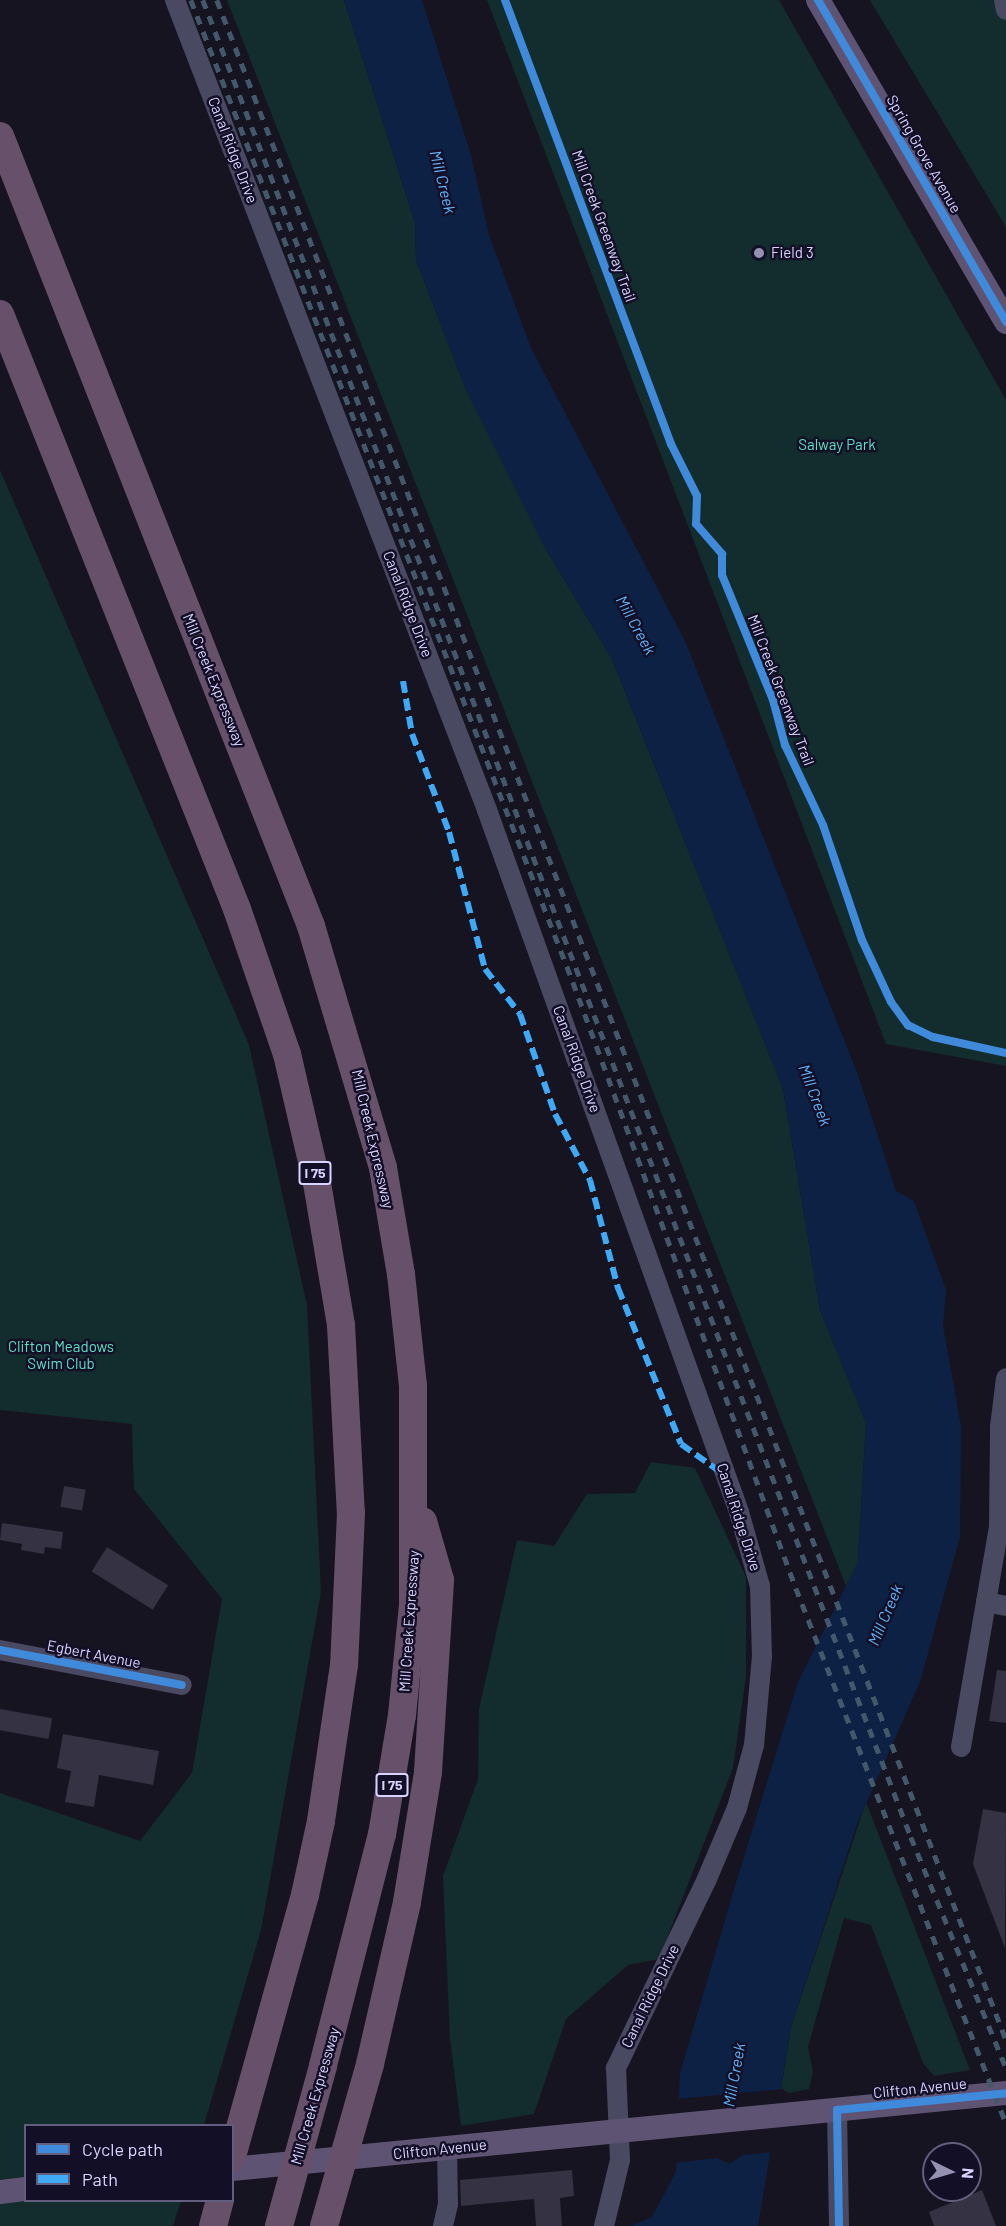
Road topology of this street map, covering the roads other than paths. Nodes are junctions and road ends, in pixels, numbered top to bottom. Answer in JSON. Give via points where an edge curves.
{"nodes":[{"id":1,"x":175,"y":0,"type":"edge"},
{"id":2,"x":818,"y":0,"type":"edge"},
{"id":3,"x":1004,"y":0,"type":"edge"},
{"id":4,"x":1006,"y":10,"type":"edge"},
{"id":5,"x":0,"y":136,"type":"edge"},
{"id":6,"x":0,"y":314,"type":"edge"},
{"id":7,"x":1006,"y":322,"type":"edge"},
{"id":8,"x":1006,"y":1378,"type":"edge"},
{"id":9,"x":416,"y":1496,"type":"junction"},
{"id":10,"x":986,"y":1602,"type":"junction"},
{"id":11,"x":1006,"y":1606,"type":"edge"},
{"id":12,"x":0,"y":1650,"type":"edge"},
{"id":13,"x":182,"y":1685,"type":"dead end"},
{"id":14,"x":961,"y":1748,"type":"dead end"},
{"id":15,"x":1006,"y":2093,"type":"edge"},
{"id":16,"x":837,"y":2110,"type":"junction"},
{"id":17,"x":622,"y":2131,"type":"junction"},
{"id":18,"x":447,"y":2148,"type":"junction"},
{"id":19,"x":234,"y":2150,"type":"edge"},
{"id":20,"x":234,"y":2169,"type":"edge"},
{"id":21,"x":24,"y":2190,"type":"edge"},
{"id":22,"x":0,"y":2192,"type":"edge"},
{"id":23,"x":219,"y":2202,"type":"edge"},
{"id":24,"x":213,"y":2226,"type":"edge"},
{"id":25,"x":279,"y":2226,"type":"edge"},
{"id":26,"x":324,"y":2226,"type":"edge"},
{"id":27,"x":443,"y":2226,"type":"edge"},
{"id":28,"x":604,"y":2226,"type":"edge"},
{"id":29,"x":839,"y":2226,"type":"edge"}],
"edges":[{"from":1,"to":17,"type":"street","name":"Canal Ridge Drive","via":[[487,810],[739,1512],[760,1586],[762,1656],[754,1745],[737,1808],[706,1881],[616,2068]]},
{"from":2,"to":7,"type":"main road","name":"Spring Grove Avenue"},
{"from":3,"to":4,"type":"street"},
{"from":5,"to":9,"type":"highway","name":"Mill Creek Expressway","number":"I 75","via":[[333,990],[383,1168],[401,1274],[413,1386]]},
{"from":6,"to":19,"type":"highway","number":"I 75","via":[[237,909],[287,1054],[317,1183],[341,1325],[351,1513],[344,1665],[321,1821]]},
{"from":8,"to":10,"type":"street","via":[[1000,1427],[999,1528]]},
{"from":9,"to":25,"type":"highway","name":"Mill Creek Expressway","number":"I 75","bridge":true,"via":[[414,1605],[394,1772],[369,1899]]},
{"from":9,"to":26,"type":"highway","bridge":true,"via":[[440,1580],[439,1647],[428,1772],[407,1902],[370,2064]]},
{"from":10,"to":11,"type":"street"},
{"from":10,"to":14,"type":"street"},
{"from":12,"to":13,"type":"street","name":"Egbert Avenue"},
{"from":15,"to":16,"type":"main road","name":"Clifton Avenue"},
{"from":16,"to":17,"type":"main road","name":"Clifton Avenue"},
{"from":16,"to":29,"type":"street"},
{"from":17,"to":18,"type":"main road","name":"Clifton Avenue"},
{"from":17,"to":28,"type":"street","name":"Canal Ridge Drive","via":[[619,2170]]},
{"from":18,"to":20,"type":"main road","name":"Clifton Avenue"},
{"from":18,"to":27,"type":"street","via":[[448,2204]]},
{"from":21,"to":22,"type":"main road"},
{"from":23,"to":24,"type":"highway"}]}
